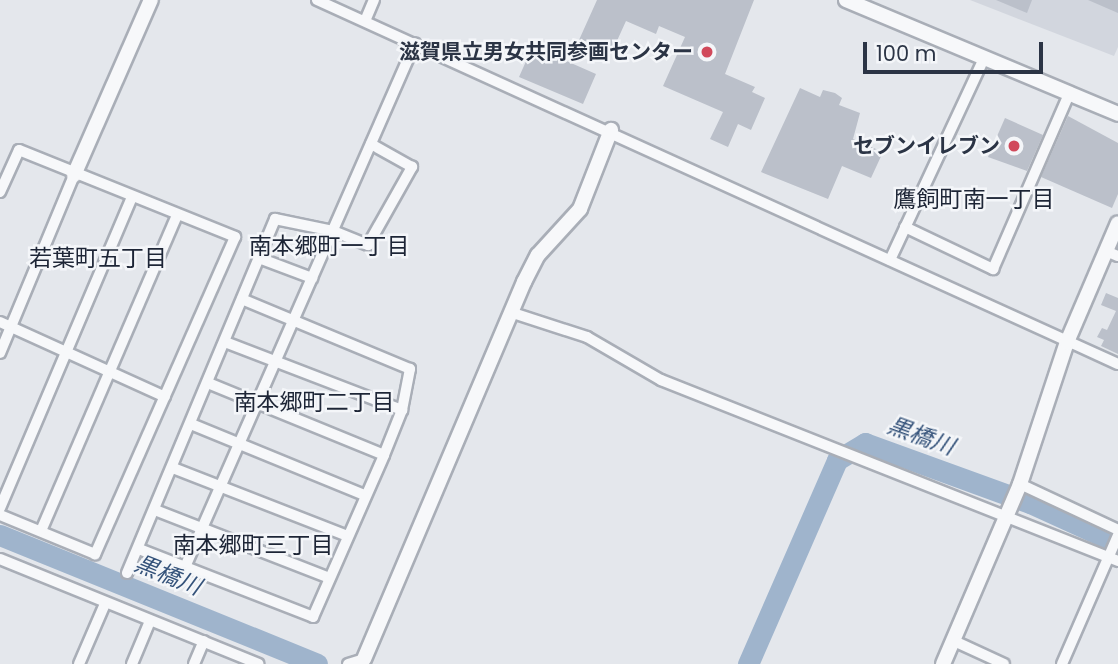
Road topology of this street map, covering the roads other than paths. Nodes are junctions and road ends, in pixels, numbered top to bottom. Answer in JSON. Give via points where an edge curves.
{"nodes":[{"id":1,"x":151,"y":0,"type":"edge"},
{"id":2,"x":317,"y":0,"type":"edge"},
{"id":3,"x":374,"y":0,"type":"edge"},
{"id":4,"x":846,"y":0,"type":"edge"},
{"id":5,"x":365,"y":21,"type":"junction"},
{"id":6,"x":415,"y":43,"type":"junction"},
{"id":7,"x":984,"y":58,"type":"junction"},
{"id":8,"x":1069,"y":94,"type":"junction"},
{"id":9,"x":1118,"y":114,"type":"edge"},
{"id":10,"x":611,"y":130,"type":"junction"},
{"id":11,"x":371,"y":144,"type":"junction"},
{"id":12,"x":74,"y":175,"type":"junction"},
{"id":13,"x":0,"y":192,"type":"edge"},
{"id":14,"x":132,"y":197,"type":"junction"},
{"id":15,"x":177,"y":215,"type":"junction"},
{"id":16,"x":1118,"y":223,"type":"edge"},
{"id":17,"x":905,"y":228,"type":"junction"},
{"id":18,"x":333,"y":231,"type":"junction"},
{"id":19,"x":1112,"y":253,"type":"edge"},
{"id":20,"x":259,"y":258,"type":"junction"},
{"id":21,"x":890,"y":260,"type":"junction"},
{"id":22,"x":312,"y":278,"type":"junction"},
{"id":23,"x":242,"y":299,"type":"junction"},
{"id":24,"x":513,"y":313,"type":"junction"},
{"id":25,"x":293,"y":321,"type":"junction"},
{"id":26,"x":5,"y":324,"type":"edge"},
{"id":27,"x":225,"y":342,"type":"junction"},
{"id":28,"x":1067,"y":342,"type":"junction"},
{"id":29,"x":65,"y":352,"type":"junction"},
{"id":30,"x":0,"y":353,"type":"edge"},
{"id":31,"x":275,"y":361,"type":"junction"},
{"id":32,"x":1118,"y":364,"type":"edge"},
{"id":33,"x":108,"y":372,"type":"junction"},
{"id":34,"x":208,"y":383,"type":"junction"},
{"id":35,"x":164,"y":397,"type":"junction"},
{"id":36,"x":257,"y":403,"type":"junction"},
{"id":37,"x":402,"y":410,"type":"junction"},
{"id":38,"x":191,"y":424,"type":"junction"},
{"id":39,"x":240,"y":443,"type":"junction"},
{"id":40,"x":384,"y":455,"type":"junction"},
{"id":41,"x":173,"y":468,"type":"junction"},
{"id":42,"x":1020,"y":484,"type":"junction"},
{"id":43,"x":220,"y":486,"type":"junction"},
{"id":44,"x":364,"y":495,"type":"junction"},
{"id":45,"x":0,"y":508,"type":"edge"},
{"id":46,"x":155,"y":510,"type":"junction"},
{"id":47,"x":0,"y":514,"type":"edge"},
{"id":48,"x":1006,"y":516,"type":"junction"},
{"id":49,"x":201,"y":530,"type":"junction"},
{"id":50,"x":41,"y":531,"type":"junction"},
{"id":51,"x":1118,"y":532,"type":"edge"},
{"id":52,"x":347,"y":536,"type":"junction"},
{"id":53,"x":139,"y":549,"type":"junction"},
{"id":54,"x":0,"y":559,"type":"edge"},
{"id":55,"x":1113,"y":559,"type":"edge"},
{"id":56,"x":185,"y":567,"type":"junction"},
{"id":57,"x":127,"y":573,"type":"dead end"},
{"id":58,"x":329,"y":578,"type":"junction"},
{"id":59,"x":105,"y":604,"type":"junction"},
{"id":60,"x":150,"y":621,"type":"junction"},
{"id":61,"x":204,"y":641,"type":"junction"},
{"id":62,"x":954,"y":641,"type":"junction"},
{"id":63,"x":364,"y":659,"type":"joint"},
{"id":64,"x":254,"y":663,"type":"edge"},
{"id":65,"x":79,"y":664,"type":"edge"},
{"id":66,"x":132,"y":664,"type":"edge"},
{"id":67,"x":194,"y":664,"type":"edge"},
{"id":68,"x":348,"y":664,"type":"edge"},
{"id":69,"x":943,"y":664,"type":"edge"},
{"id":70,"x":1004,"y":664,"type":"edge"},
{"id":71,"x":1062,"y":664,"type":"edge"}],
"edges":[{"from":1,"to":12,"type":"street"},
{"from":2,"to":5,"type":"street"},
{"from":3,"to":5,"type":"street"},
{"from":4,"to":7,"type":"street"},
{"from":5,"to":6,"type":"street"},
{"from":6,"to":10,"type":"street"},
{"from":6,"to":11,"type":"street"},
{"from":7,"to":8,"type":"street"},
{"from":7,"to":17,"type":"street"},
{"from":8,"to":9,"type":"street"},
{"from":8,"to":17,"type":"street","via":[[993,269]]},
{"from":10,"to":21,"type":"street"},
{"from":10,"to":24,"type":"street","via":[[580,209],[538,255]]},
{"from":11,"to":18,"type":"street"},
{"from":11,"to":18,"type":"street","via":[[412,167],[368,244]]},
{"from":12,"to":13,"type":"street","via":[[19,150]]},
{"from":12,"to":14,"type":"street"},
{"from":12,"to":26,"type":"street"},
{"from":14,"to":15,"type":"street"},
{"from":14,"to":29,"type":"street"},
{"from":15,"to":33,"type":"street"},
{"from":15,"to":35,"type":"street","via":[[235,237]]},
{"from":16,"to":19,"type":"street"},
{"from":17,"to":21,"type":"street"},
{"from":18,"to":20,"type":"street","via":[[275,219]]},
{"from":18,"to":22,"type":"street"},
{"from":19,"to":28,"type":"street"},
{"from":20,"to":22,"type":"street"},
{"from":20,"to":23,"type":"street"},
{"from":21,"to":28,"type":"street"},
{"from":22,"to":25,"type":"street"},
{"from":23,"to":25,"type":"street"},
{"from":23,"to":27,"type":"street"},
{"from":24,"to":48,"type":"street","via":[[587,337],[661,380]]},
{"from":24,"to":63,"type":"street","via":[[412,538]]},
{"from":25,"to":31,"type":"street"},
{"from":25,"to":37,"type":"street","via":[[410,369]]},
{"from":26,"to":29,"type":"street"},
{"from":26,"to":30,"type":"street"},
{"from":27,"to":31,"type":"street"},
{"from":27,"to":34,"type":"street"},
{"from":28,"to":32,"type":"street"},
{"from":28,"to":42,"type":"street"},
{"from":29,"to":33,"type":"street"},
{"from":29,"to":45,"type":"street"},
{"from":31,"to":36,"type":"street"},
{"from":31,"to":37,"type":"street"},
{"from":33,"to":35,"type":"street"},
{"from":33,"to":50,"type":"street"},
{"from":34,"to":36,"type":"street"},
{"from":34,"to":38,"type":"street"},
{"from":35,"to":50,"type":"street","via":[[95,554]]},
{"from":36,"to":39,"type":"street"},
{"from":36,"to":40,"type":"street"},
{"from":37,"to":40,"type":"street"},
{"from":38,"to":39,"type":"street"},
{"from":38,"to":41,"type":"street"},
{"from":39,"to":43,"type":"street"},
{"from":39,"to":44,"type":"street"},
{"from":40,"to":44,"type":"street"},
{"from":41,"to":43,"type":"street"},
{"from":41,"to":46,"type":"street"},
{"from":42,"to":48,"type":"street"},
{"from":42,"to":51,"type":"street"},
{"from":43,"to":49,"type":"street"},
{"from":43,"to":52,"type":"street"},
{"from":44,"to":52,"type":"street"},
{"from":46,"to":49,"type":"street"},
{"from":46,"to":53,"type":"street"},
{"from":47,"to":50,"type":"street"},
{"from":48,"to":55,"type":"street"},
{"from":48,"to":62,"type":"street"},
{"from":49,"to":56,"type":"street"},
{"from":49,"to":58,"type":"street"},
{"from":51,"to":55,"type":"street"},
{"from":52,"to":58,"type":"street"},
{"from":53,"to":56,"type":"street"},
{"from":53,"to":57,"type":"street"},
{"from":54,"to":59,"type":"street"},
{"from":55,"to":71,"type":"street"},
{"from":56,"to":58,"type":"street","via":[[313,617]]},
{"from":59,"to":60,"type":"street"},
{"from":59,"to":65,"type":"street"},
{"from":60,"to":61,"type":"street"},
{"from":60,"to":66,"type":"street"},
{"from":61,"to":64,"type":"street"},
{"from":61,"to":67,"type":"street"},
{"from":62,"to":69,"type":"street"},
{"from":62,"to":70,"type":"street"},
{"from":63,"to":68,"type":"street"}]}
